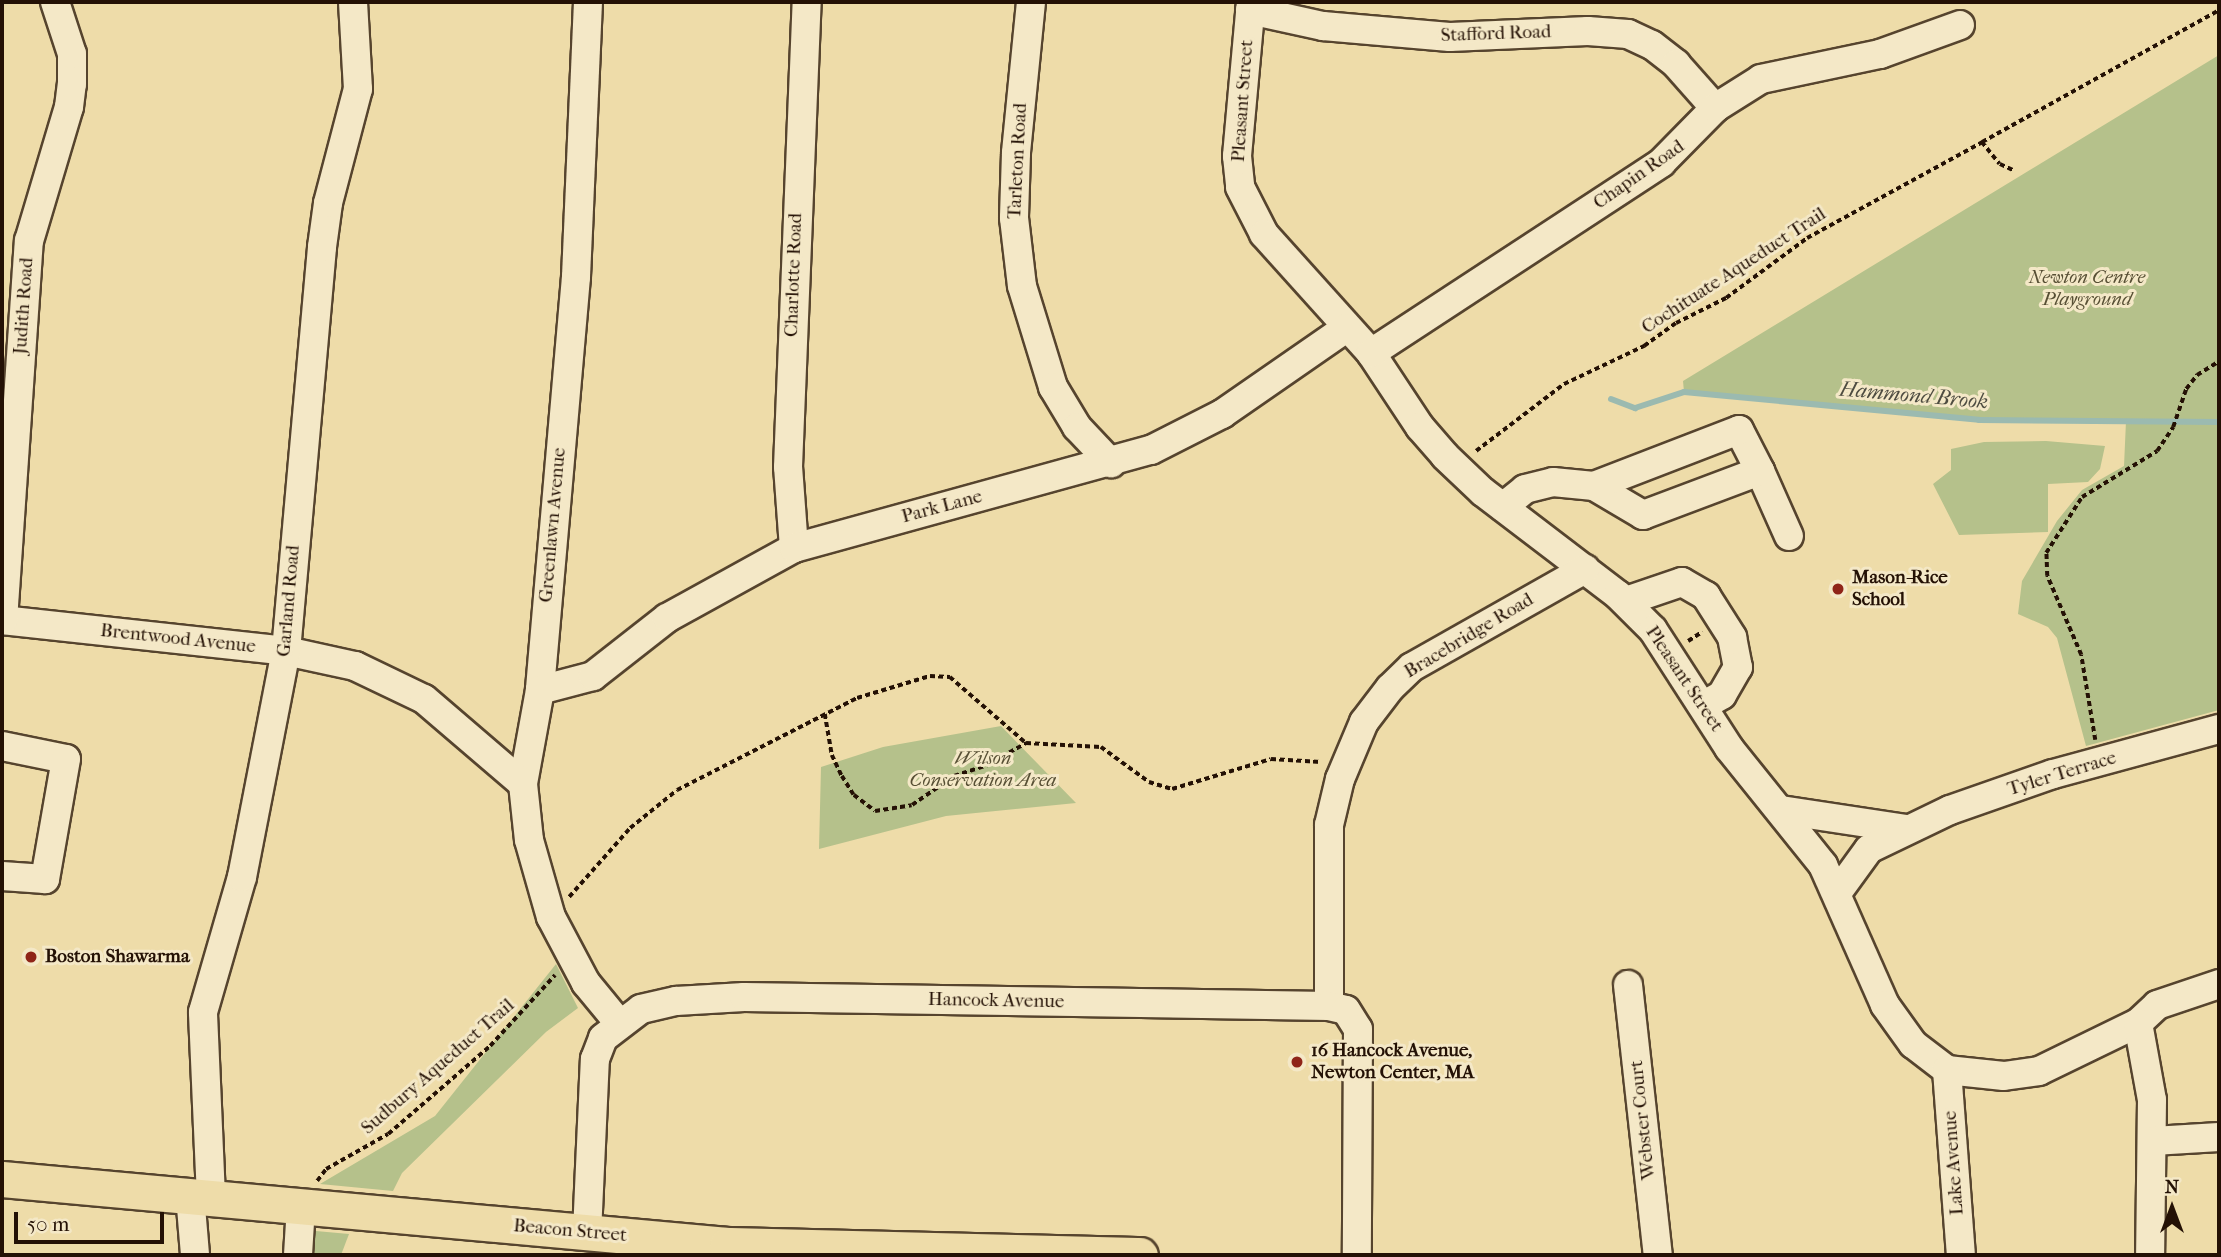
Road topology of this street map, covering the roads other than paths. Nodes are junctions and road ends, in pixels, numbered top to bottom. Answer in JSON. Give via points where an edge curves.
{"nodes":[{"id":1,"x":55,"y":2,"type":"edge"},
{"id":2,"x":354,"y":2,"type":"edge"},
{"id":3,"x":588,"y":2,"type":"edge"},
{"id":4,"x":807,"y":2,"type":"edge"},
{"id":5,"x":1031,"y":2,"type":"edge"},
{"id":6,"x":1251,"y":6,"type":"edge"},
{"id":7,"x":1960,"y":25,"type":"dead end"},
{"id":8,"x":1715,"y":108,"type":"junction"},
{"id":9,"x":1346,"y":328,"type":"junction"},
{"id":10,"x":1371,"y":353,"type":"junction"},
{"id":11,"x":1111,"y":463,"type":"junction"},
{"id":12,"x":1760,"y":471,"type":"junction"},
{"id":13,"x":1594,"y":486,"type":"junction"},
{"id":14,"x":1503,"y":508,"type":"junction"},
{"id":15,"x":1789,"y":536,"type":"dead end"},
{"id":16,"x":794,"y":548,"type":"junction"},
{"id":17,"x":1585,"y":569,"type":"junction"},
{"id":18,"x":1626,"y":601,"type":"junction"},
{"id":19,"x":2,"y":620,"type":"edge"},
{"id":20,"x":286,"y":651,"type":"junction"},
{"id":21,"x":540,"y":690,"type":"junction"},
{"id":22,"x":1704,"y":705,"type":"junction"},
{"id":23,"x":2219,"y":729,"type":"edge"},
{"id":24,"x":2,"y":746,"type":"edge"},
{"id":25,"x":523,"y":783,"type":"junction"},
{"id":26,"x":1781,"y":810,"type":"junction"},
{"id":27,"x":1909,"y":830,"type":"junction"},
{"id":28,"x":2,"y":876,"type":"edge"},
{"id":29,"x":1837,"y":893,"type":"junction"},
{"id":30,"x":2219,"y":984,"type":"edge"},
{"id":31,"x":1628,"y":985,"type":"dead end"},
{"id":32,"x":1329,"y":1006,"type":"junction"},
{"id":33,"x":619,"y":1023,"type":"junction"},
{"id":34,"x":2138,"y":1023,"type":"junction"},
{"id":35,"x":1947,"y":1070,"type":"junction"},
{"id":36,"x":2219,"y":1137,"type":"edge"},
{"id":37,"x":2153,"y":1141,"type":"junction"},
{"id":38,"x":2,"y":1160,"type":"edge"},
{"id":39,"x":2,"y":1179,"type":"edge"},
{"id":40,"x":37,"y":1181,"type":"junction"},
{"id":41,"x":201,"y":1196,"type":"junction"},
{"id":42,"x":307,"y":1196,"type":"junction"},
{"id":43,"x":2,"y":1202,"type":"edge"},
{"id":44,"x":587,"y":1233,"type":"junction"},
{"id":45,"x":660,"y":1247,"type":"edge"},
{"id":46,"x":832,"y":1252,"type":"edge"},
{"id":47,"x":195,"y":1255,"type":"edge"},
{"id":48,"x":298,"y":1255,"type":"edge"},
{"id":49,"x":1113,"y":1255,"type":"edge"},
{"id":50,"x":1140,"y":1255,"type":"edge"},
{"id":51,"x":1357,"y":1255,"type":"edge"},
{"id":52,"x":1658,"y":1255,"type":"edge"},
{"id":53,"x":1961,"y":1255,"type":"edge"},
{"id":54,"x":2150,"y":1255,"type":"edge"}],
"edges":[{"from":1,"to":19,"type":"street","name":"Judith Road","via":[[72,54],[72,83],[29,241]]},
{"from":2,"to":20,"type":"street","name":"Garland Road","via":[[358,89],[328,203],[322,247]]},
{"from":3,"to":21,"type":"street","name":"Greenlawn Avenue","via":[[576,277]]},
{"from":4,"to":16,"type":"street","name":"Charlotte Road","via":[[788,467]]},
{"from":5,"to":11,"type":"street","name":"Tarleton Road","via":[[1014,218],[1023,286],[1053,387],[1077,426]]},
{"from":6,"to":8,"type":"street","name":"Stafford Road","via":[[1323,26],[1450,37],[1588,31],[1628,34],[1676,64]]},
{"from":6,"to":9,"type":"street","name":"Pleasant Street","via":[[1237,156],[1240,187],[1264,234]]},
{"from":7,"to":8,"type":"street","name":"Chapin Road","via":[[1880,54],[1761,79]]},
{"from":8,"to":10,"type":"street","name":"Chapin Road","via":[[1661,163]]},
{"from":9,"to":10,"type":"street","name":"Pleasant Street"},
{"from":9,"to":11,"type":"street","name":"Park Lane","via":[[1188,434]]},
{"from":10,"to":14,"type":"street","name":"Pleasant Street","via":[[1420,427]]},
{"from":11,"to":16,"type":"street","name":"Park Lane"},
{"from":12,"to":13,"type":"street","via":[[1643,515]]},
{"from":12,"to":13,"type":"street","via":[[1739,430]]},
{"from":12,"to":15,"type":"street"},
{"from":13,"to":14,"type":"street","via":[[1553,482],[1525,489]]},
{"from":14,"to":17,"type":"street","name":"Pleasant Street"},
{"from":16,"to":21,"type":"street","name":"Park Lane","via":[[667,618],[593,676]]},
{"from":17,"to":18,"type":"street","name":"Pleasant Street"},
{"from":17,"to":32,"type":"street","name":"Bracebridge Road","via":[[1412,667],[1372,711],[1345,764],[1328,838]]},
{"from":18,"to":22,"type":"street","name":"Pleasant Street","via":[[1662,642]]},
{"from":18,"to":22,"type":"street","via":[[1682,582],[1706,596],[1732,637],[1738,667],[1722,695]]},
{"from":19,"to":20,"type":"street","name":"Brentwood Avenue"},
{"from":20,"to":25,"type":"street","name":"Brentwood Avenue","via":[[391,680],[424,699]]},
{"from":20,"to":41,"type":"street","name":"Garland Road","via":[[242,877],[203,1012]]},
{"from":21,"to":25,"type":"street","name":"Greenlawn Avenue"},
{"from":22,"to":26,"type":"street","name":"Pleasant Street","via":[[1749,775]]},
{"from":23,"to":27,"type":"street","name":"Tyler Terrace","via":[[2053,774],[1950,810]]},
{"from":24,"to":28,"type":"street","via":[[66,759],[46,879]]},
{"from":25,"to":33,"type":"street","name":"Greenlawn Avenue","via":[[528,841],[551,917],[569,955]]},
{"from":26,"to":27,"type":"street"},
{"from":26,"to":29,"type":"street","name":"Pleasant Street"},
{"from":27,"to":29,"type":"street","name":"Tyler Terrace","via":[[1870,849]]},
{"from":29,"to":35,"type":"street","name":"Pleasant Street","via":[[1899,1028]]},
{"from":30,"to":34,"type":"street","via":[[2157,1005]]},
{"from":31,"to":52,"type":"street","name":"Webster Court"},
{"from":32,"to":33,"type":"street","name":"Hancock Avenue","via":[[744,997],[658,1004]]},
{"from":32,"to":51,"type":"street","via":[[1346,1010],[1358,1029]]},
{"from":33,"to":44,"type":"street","name":"Hancock Avenue","via":[[603,1038],[596,1059]]},
{"from":34,"to":35,"type":"street","via":[[2039,1071],[2004,1076]]},
{"from":34,"to":37,"type":"street","via":[[2148,1068]]},
{"from":35,"to":53,"type":"street","name":"Lake Avenue"},
{"from":36,"to":37,"type":"street"},
{"from":37,"to":54,"type":"street"},
{"from":38,"to":40,"type":"main road"},
{"from":39,"to":40,"type":"main road","name":"Beacon Street"},
{"from":40,"to":41,"type":"main road","name":"Beacon Street"},
{"from":40,"to":43,"type":"main road"},
{"from":41,"to":42,"type":"main road","name":"Beacon Street"},
{"from":41,"to":47,"type":"street","name":"Garland Road"},
{"from":42,"to":44,"type":"main road","name":"Beacon Street"},
{"from":42,"to":48,"type":"street"},
{"from":44,"to":45,"type":"main road","name":"Beacon Street"},
{"from":45,"to":46,"type":"main road","name":"Beacon Street"},
{"from":46,"to":49,"type":"main road","name":"Beacon Street"},
{"from":49,"to":50,"type":"main road","name":"Beacon Street"}]}
